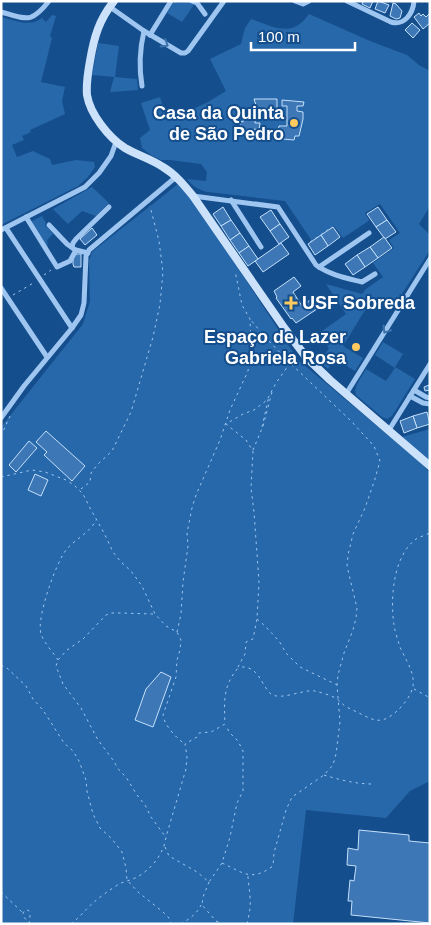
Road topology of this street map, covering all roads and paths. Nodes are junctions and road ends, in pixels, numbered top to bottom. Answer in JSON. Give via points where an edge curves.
{"nodes":[{"id":1,"x":48,"y":1,"type":"edge"},
{"id":2,"x":171,"y":1,"type":"edge"},
{"id":3,"x":192,"y":1,"type":"edge"},
{"id":4,"x":224,"y":1,"type":"edge"},
{"id":5,"x":295,"y":1,"type":"edge"},
{"id":6,"x":309,"y":1,"type":"edge"},
{"id":7,"x":347,"y":1,"type":"edge"},
{"id":8,"x":414,"y":1,"type":"edge"},
{"id":9,"x":112,"y":4,"type":"edge"},
{"id":10,"x":1,"y":12,"type":"edge"},
{"id":11,"x":205,"y":14,"type":"dead end"},
{"id":12,"x":144,"y":31,"type":"junction"},
{"id":13,"x":150,"y":35,"type":"junction"},
{"id":14,"x":142,"y":86,"type":"dead end"},
{"id":15,"x":116,"y":142,"type":"junction"},
{"id":16,"x":176,"y":177,"type":"junction"},
{"id":17,"x":193,"y":196,"type":"junction"},
{"id":18,"x":148,"y":200,"type":"junction"},
{"id":19,"x":231,"y":200,"type":"junction"},
{"id":20,"x":109,"y":207,"type":"dead end"},
{"id":21,"x":26,"y":217,"type":"junction"},
{"id":22,"x":49,"y":225,"type":"dead end"},
{"id":23,"x":332,"y":227,"type":"dead end"},
{"id":24,"x":3,"y":229,"type":"edge"},
{"id":25,"x":369,"y":233,"type":"dead end"},
{"id":26,"x":304,"y":246,"type":"junction"},
{"id":27,"x":261,"y":247,"type":"dead end"},
{"id":28,"x":74,"y":248,"type":"junction"},
{"id":29,"x":88,"y":253,"type":"junction"},
{"id":30,"x":430,"y":259,"type":"edge"},
{"id":31,"x":57,"y":267,"type":"junction"},
{"id":32,"x":319,"y":267,"type":"junction"},
{"id":33,"x":235,"y":269,"type":"dead end"},
{"id":34,"x":375,"y":274,"type":"dead end"},
{"id":35,"x":38,"y":278,"type":"junction"},
{"id":36,"x":1,"y":288,"type":"edge"},
{"id":37,"x":8,"y":298,"type":"junction"},
{"id":38,"x":250,"y":319,"type":"junction"},
{"id":39,"x":72,"y":328,"type":"junction"},
{"id":40,"x":47,"y":357,"type":"junction"},
{"id":41,"x":290,"y":363,"type":"junction"},
{"id":42,"x":430,"y":364,"type":"edge"},
{"id":43,"x":414,"y":390,"type":"junction"},
{"id":44,"x":272,"y":391,"type":"junction"},
{"id":45,"x":346,"y":394,"type":"junction"},
{"id":46,"x":270,"y":395,"type":"junction"},
{"id":47,"x":410,"y":396,"type":"junction"},
{"id":48,"x":430,"y":398,"type":"edge"},
{"id":49,"x":430,"y":404,"type":"edge"},
{"id":50,"x":1,"y":418,"type":"edge"},
{"id":51,"x":226,"y":424,"type":"junction"},
{"id":52,"x":389,"y":430,"type":"junction"},
{"id":53,"x":253,"y":450,"type":"junction"},
{"id":54,"x":430,"y":466,"type":"edge"},
{"id":55,"x":1,"y":477,"type":"edge"},
{"id":56,"x":80,"y":490,"type":"junction"},
{"id":57,"x":96,"y":519,"type":"junction"},
{"id":58,"x":430,"y":533,"type":"edge"},
{"id":59,"x":154,"y":614,"type":"junction"},
{"id":60,"x":257,"y":620,"type":"junction"},
{"id":61,"x":177,"y":632,"type":"junction"},
{"id":62,"x":58,"y":660,"type":"junction"},
{"id":63,"x":1,"y":665,"type":"edge"},
{"id":64,"x":238,"y":667,"type":"junction"},
{"id":65,"x":338,"y":685,"type":"junction"},
{"id":66,"x":413,"y":688,"type":"junction"},
{"id":67,"x":430,"y":698,"type":"edge"},
{"id":68,"x":338,"y":699,"type":"junction"},
{"id":69,"x":225,"y":724,"type":"junction"},
{"id":70,"x":185,"y":744,"type":"junction"},
{"id":71,"x":324,"y":775,"type":"junction"},
{"id":72,"x":372,"y":784,"type":"dead end"},
{"id":73,"x":166,"y":837,"type":"junction"},
{"id":74,"x":165,"y":846,"type":"junction"},
{"id":75,"x":222,"y":864,"type":"junction"},
{"id":76,"x":248,"y":876,"type":"junction"},
{"id":77,"x":127,"y":880,"type":"junction"},
{"id":78,"x":209,"y":882,"type":"junction"},
{"id":79,"x":1,"y":892,"type":"edge"},
{"id":80,"x":202,"y":905,"type":"junction"},
{"id":81,"x":23,"y":912,"type":"junction"},
{"id":82,"x":29,"y":923,"type":"edge"},
{"id":83,"x":70,"y":924,"type":"edge"},
{"id":84,"x":171,"y":924,"type":"edge"},
{"id":85,"x":180,"y":924,"type":"edge"},
{"id":86,"x":224,"y":924,"type":"edge"},
{"id":87,"x":247,"y":924,"type":"edge"}],
"edges":[{"from":1,"to":10,"type":"street","via":[[36,16],[29,18]]},
{"from":2,"to":13,"type":"street"},
{"from":3,"to":11,"type":"street"},
{"from":13,"to":4,"type":"street","one_way":true,"via":[[185,53]]},
{"from":5,"to":6,"type":"street","via":[[304,4]]},
{"from":7,"to":8,"type":"street","via":[[398,24],[406,19]]},
{"from":9,"to":12,"type":"street"},
{"from":9,"to":15,"type":"main road","via":[[100,22],[94,41],[87,90],[98,119]]},
{"from":12,"to":13,"type":"street"},
{"from":12,"to":14,"type":"street"},
{"from":15,"to":16,"type":"main road"},
{"from":15,"to":21,"type":"street","via":[[100,173],[85,186]]},
{"from":16,"to":17,"type":"main road"},
{"from":16,"to":18,"type":"street"},
{"from":17,"to":19,"type":"street"},
{"from":17,"to":45,"type":"main road","via":[[297,346]]},
{"from":18,"to":29,"type":"street","via":[[91,247]]},
{"from":18,"to":56,"type":"path","via":[[163,272],[153,337],[131,412],[112,451],[91,473],[90,482]]},
{"from":19,"to":26,"type":"street","via":[[278,207]]},
{"from":19,"to":27,"type":"street"},
{"from":20,"to":28,"type":"street","via":[[76,239]]},
{"from":21,"to":24,"type":"street"},
{"from":21,"to":31,"type":"street"},
{"from":22,"to":28,"type":"street"},
{"from":23,"to":26,"type":"path"},
{"from":24,"to":35,"type":"street"},
{"from":25,"to":32,"type":"street"},
{"from":26,"to":32,"type":"street"},
{"from":28,"to":29,"type":"street"},
{"from":28,"to":31,"type":"street","via":[[70,261]]},
{"from":29,"to":39,"type":"street","via":[[84,302],[81,315]]},
{"from":30,"to":45,"type":"street","one_way":true},
{"from":31,"to":35,"type":"path"},
{"from":32,"to":34,"type":"street","via":[[333,275],[362,282]]},
{"from":33,"to":38,"type":"path","via":[[242,305]]},
{"from":35,"to":37,"type":"path"},
{"from":35,"to":39,"type":"street"},
{"from":36,"to":37,"type":"street"},
{"from":37,"to":40,"type":"street"},
{"from":38,"to":41,"type":"path"},
{"from":38,"to":51,"type":"path","via":[[248,371]]},
{"from":39,"to":40,"type":"street"},
{"from":40,"to":50,"type":"street"},
{"from":41,"to":44,"type":"path"},
{"from":41,"to":65,"type":"path","via":[[374,446],[380,461],[348,555],[356,618]]},
{"from":42,"to":43,"type":"street"},
{"from":43,"to":47,"type":"street"},
{"from":43,"to":48,"type":"street"},
{"from":44,"to":46,"type":"path"},
{"from":44,"to":53,"type":"path"},
{"from":45,"to":52,"type":"main road"},
{"from":46,"to":51,"type":"path","via":[[254,410]]},
{"from":46,"to":53,"type":"path","via":[[260,436]]},
{"from":47,"to":49,"type":"street"},
{"from":47,"to":52,"type":"street"},
{"from":51,"to":53,"type":"path"},
{"from":51,"to":61,"type":"path","via":[[192,508]]},
{"from":52,"to":54,"type":"main road"},
{"from":53,"to":60,"type":"path","via":[[251,488],[259,582]]},
{"from":55,"to":56,"type":"path","via":[[32,470],[45,472]]},
{"from":56,"to":57,"type":"path"},
{"from":57,"to":59,"type":"path","via":[[113,552],[142,586]]},
{"from":57,"to":62,"type":"path","via":[[93,526],[67,549],[48,591],[41,633]]},
{"from":58,"to":66,"type":"path","via":[[416,539],[406,550],[394,580],[394,625],[414,680]]},
{"from":59,"to":61,"type":"path"},
{"from":59,"to":62,"type":"path","via":[[106,615],[83,640]]},
{"from":60,"to":64,"type":"path","via":[[253,639],[246,642],[245,654]]},
{"from":60,"to":65,"type":"path","via":[[300,667]]},
{"from":61,"to":70,"type":"path","via":[[181,640],[176,678],[163,715],[167,725]]},
{"from":62,"to":73,"type":"path","via":[[56,666],[63,684]]},
{"from":63,"to":77,"type":"path","via":[[26,686],[64,743],[74,751],[86,780],[93,814],[100,828],[122,852]]},
{"from":64,"to":68,"type":"path","via":[[247,666],[254,671],[272,695],[314,691]]},
{"from":64,"to":69,"type":"path","via":[[226,687]]},
{"from":65,"to":68,"type":"path"},
{"from":66,"to":67,"type":"path"},
{"from":66,"to":68,"type":"path","via":[[403,706],[381,720],[372,720]]},
{"from":68,"to":71,"type":"path","via":[[340,722],[336,754],[333,765]]},
{"from":69,"to":70,"type":"path","via":[[211,732],[199,733],[197,738]]},
{"from":69,"to":75,"type":"path","via":[[243,751],[243,791]]},
{"from":70,"to":73,"type":"path","via":[[188,756],[186,769]]},
{"from":71,"to":72,"type":"path"},
{"from":71,"to":76,"type":"path","via":[[292,797],[273,866]]},
{"from":73,"to":74,"type":"path"},
{"from":74,"to":77,"type":"path","via":[[148,868]]},
{"from":74,"to":78,"type":"path","via":[[176,862]]},
{"from":75,"to":76,"type":"path"},
{"from":75,"to":78,"type":"path"},
{"from":76,"to":87,"type":"path","via":[[250,914]]},
{"from":77,"to":83,"type":"path","via":[[116,885]]},
{"from":77,"to":84,"type":"path","via":[[163,912]]},
{"from":78,"to":80,"type":"path"},
{"from":79,"to":81,"type":"path"},
{"from":80,"to":85,"type":"path"},
{"from":80,"to":86,"type":"path"},
{"from":81,"to":82,"type":"path"},
{"from":81,"to":82,"type":"path","via":[[28,910],[30,913]]}]}
